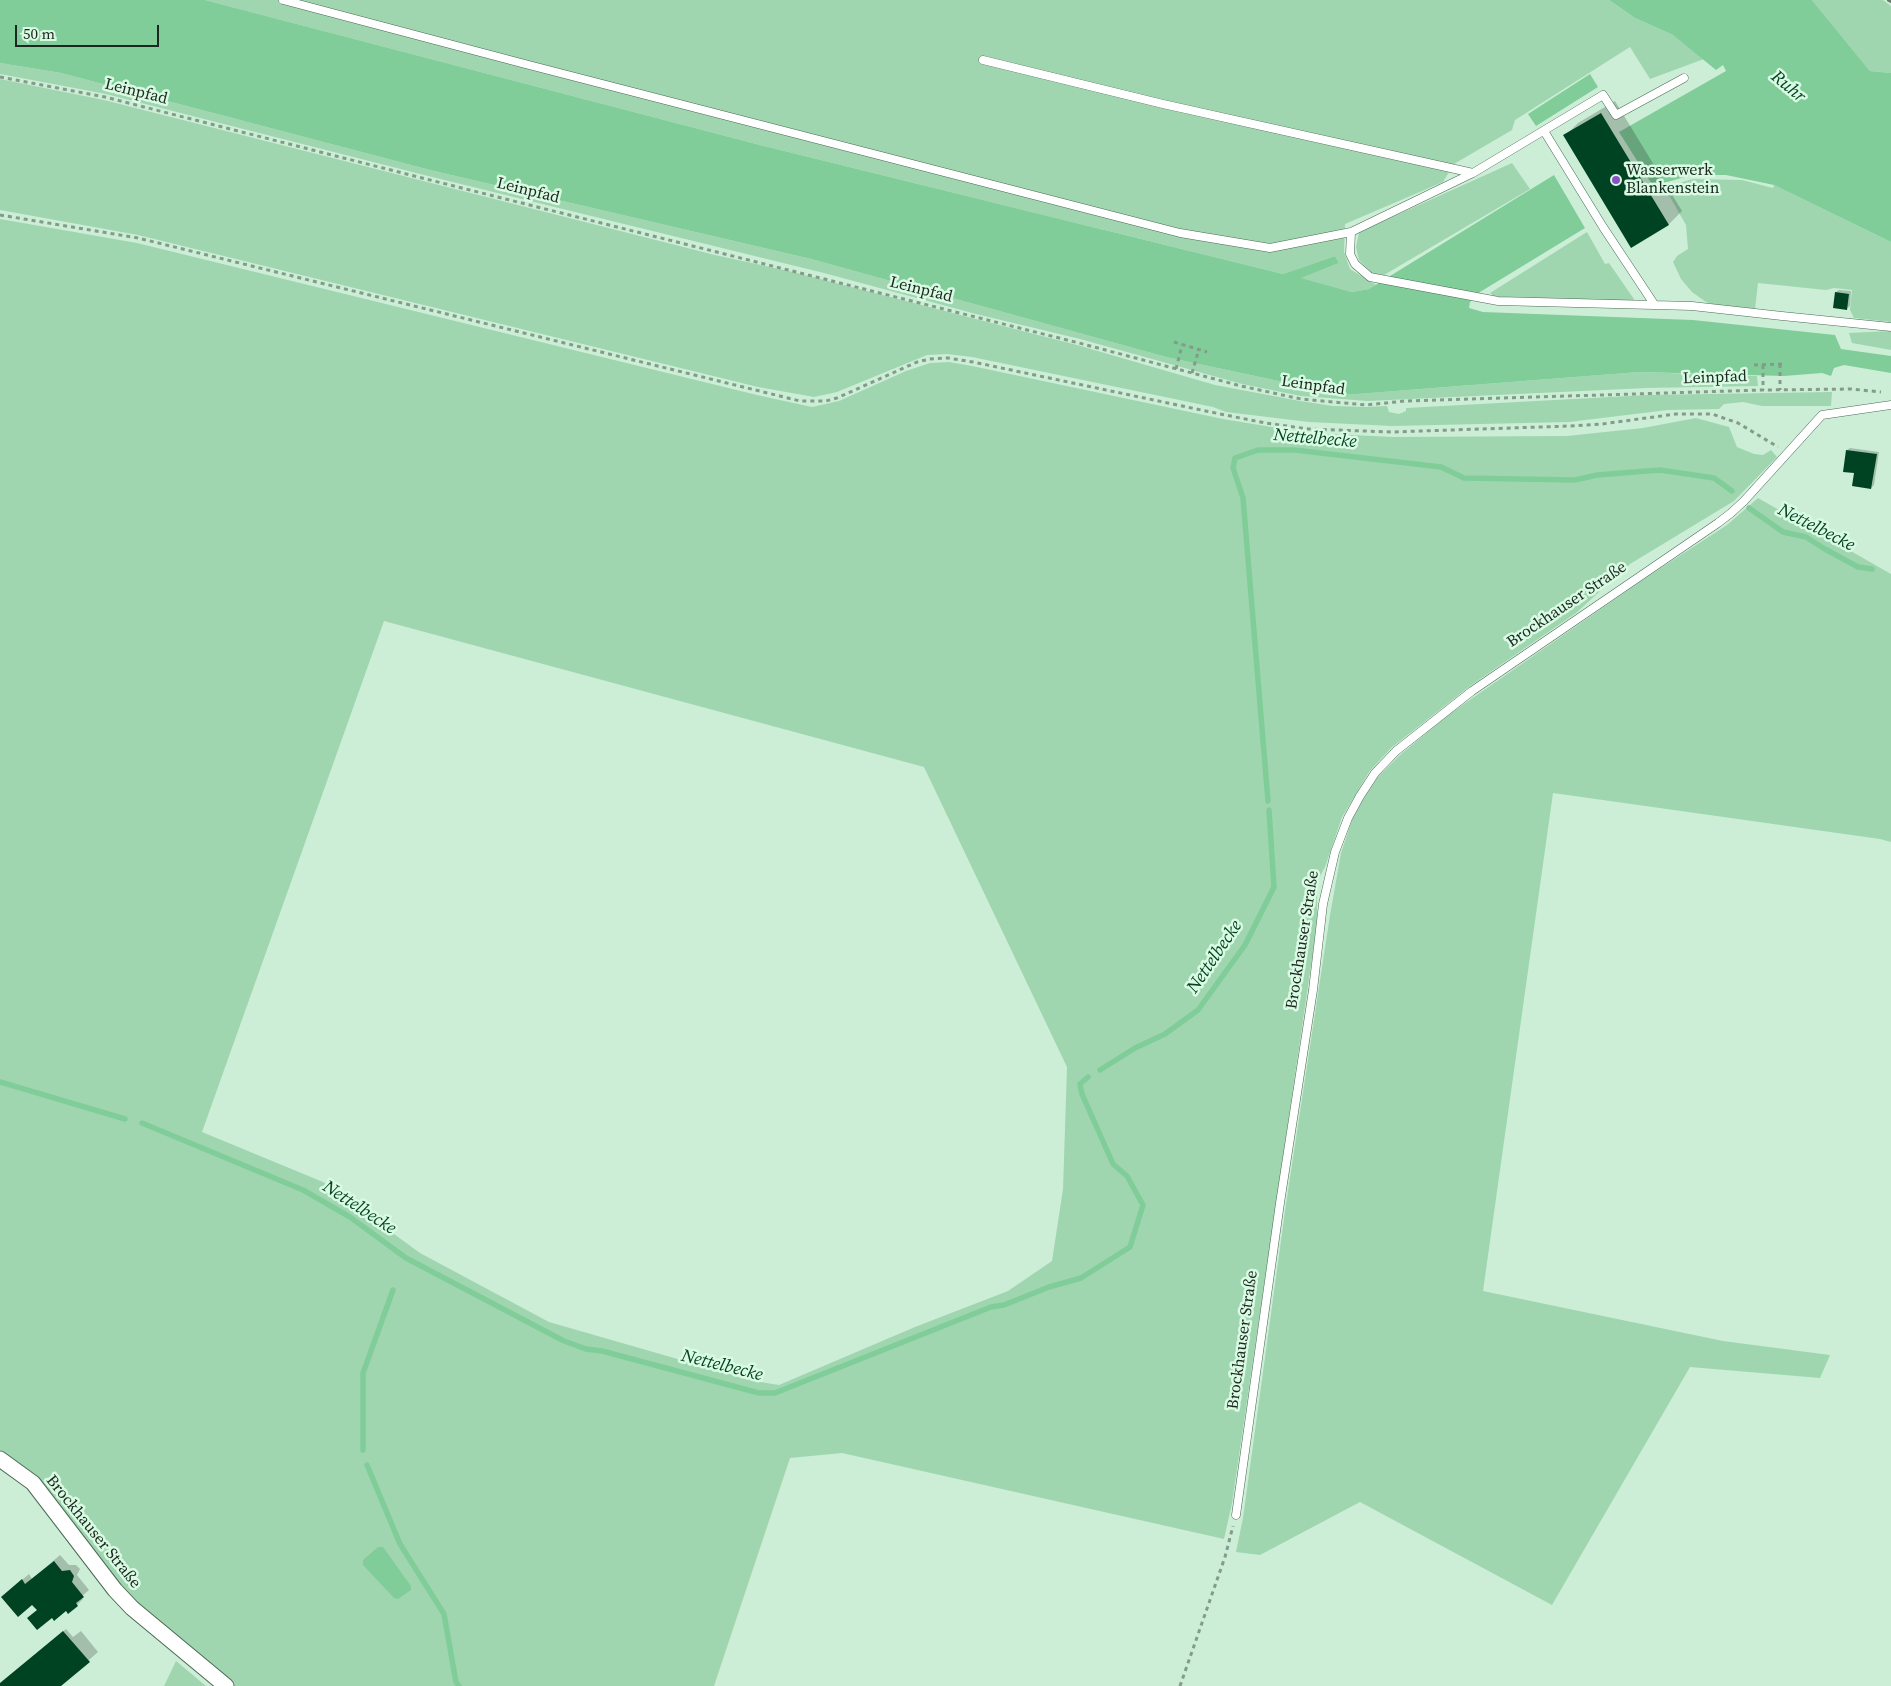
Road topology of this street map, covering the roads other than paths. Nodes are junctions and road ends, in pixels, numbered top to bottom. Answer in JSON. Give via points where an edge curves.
{"nodes":[{"id":1,"x":283,"y":0,"type":"edge"},
{"id":2,"x":983,"y":60,"type":"dead end"},
{"id":3,"x":1684,"y":78,"type":"dead end"},
{"id":4,"x":1544,"y":131,"type":"junction"},
{"id":5,"x":1473,"y":173,"type":"junction"},
{"id":6,"x":1350,"y":232,"type":"junction"},
{"id":7,"x":1654,"y":304,"type":"junction"},
{"id":8,"x":1891,"y":327,"type":"edge"},
{"id":9,"x":1891,"y":405,"type":"edge"},
{"id":10,"x":0,"y":1459,"type":"edge"},
{"id":11,"x":1236,"y":1515,"type":"road end"},
{"id":12,"x":226,"y":1686,"type":"edge"}],
"edges":[{"from":1,"to":6,"type":"lane","via":[[1180,233],[1270,248]]},
{"from":2,"to":5,"type":"lane"},
{"from":3,"to":4,"type":"lane","via":[[1616,115],[1603,95]]},
{"from":4,"to":5,"type":"lane"},
{"from":4,"to":7,"type":"lane"},
{"from":5,"to":6,"type":"lane"},
{"from":6,"to":7,"type":"lane","via":[[1350,254],[1355,264],[1375,278],[1498,301]]},
{"from":7,"to":8,"type":"lane"},
{"from":9,"to":11,"type":"lane","name":"Brockhauser Straße","via":[[1822,416],[1744,502],[1718,523],[1472,691],[1396,751],[1375,773],[1348,818],[1323,904]]},
{"from":10,"to":12,"type":"street","name":"Brockhauser Straße","via":[[33,1483],[132,1608]]}]}
